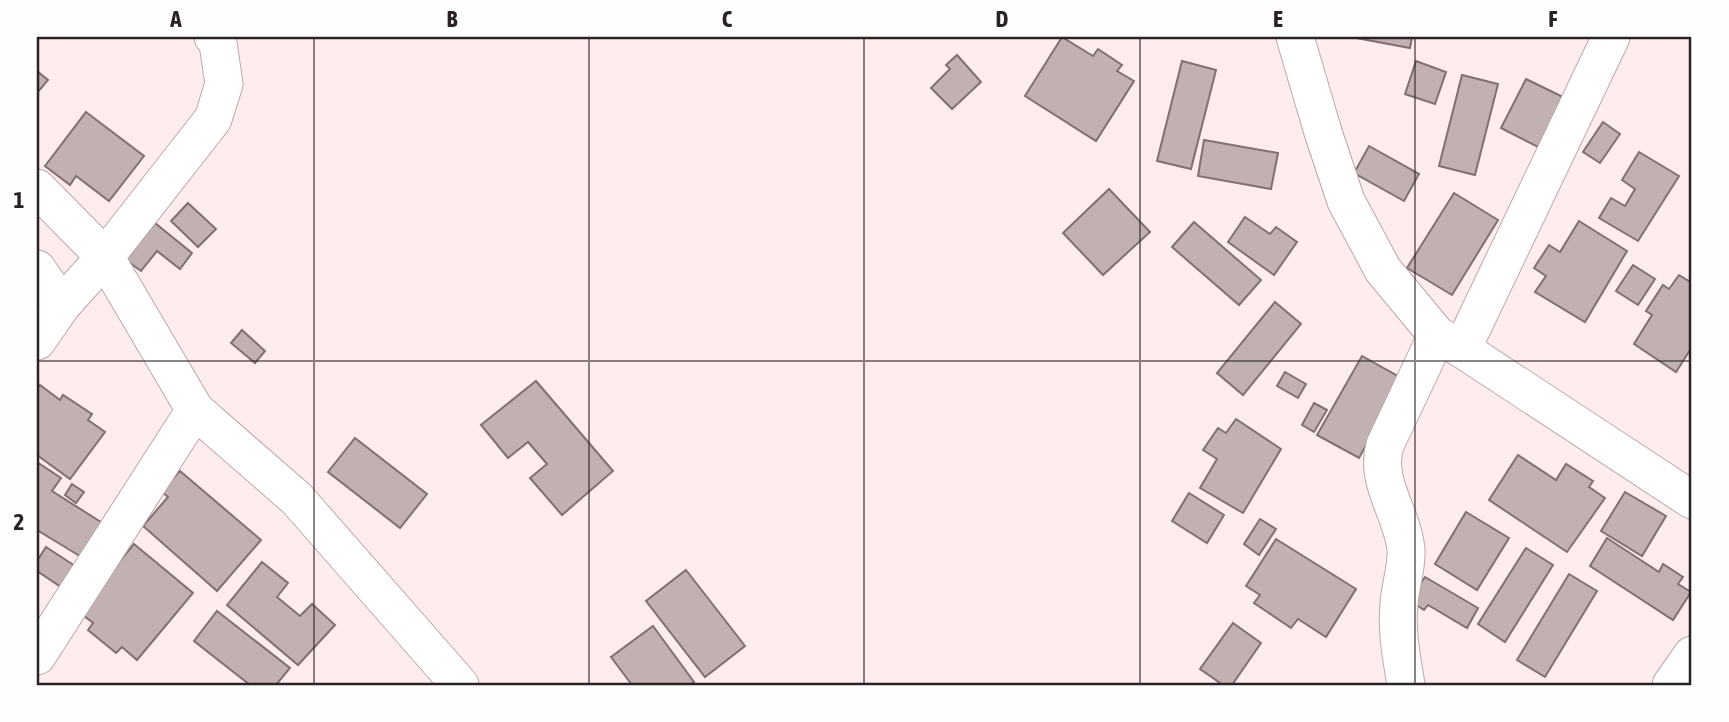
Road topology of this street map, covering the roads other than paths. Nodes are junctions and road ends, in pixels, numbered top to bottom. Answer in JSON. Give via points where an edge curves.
{"nodes":[{"id":1,"x":213,"y":37,"type":"edge"},
{"id":2,"x":1296,"y":37,"type":"edge"},
{"id":3,"x":1611,"y":37,"type":"edge"},
{"id":4,"x":37,"y":188,"type":"edge"},
{"id":5,"x":105,"y":257,"type":"junction"},
{"id":6,"x":37,"y":269,"type":"edge"},
{"id":7,"x":62,"y":304,"type":"junction"},
{"id":8,"x":37,"y":341,"type":"edge"},
{"id":9,"x":1449,"y":342,"type":"junction"},
{"id":10,"x":195,"y":410,"type":"junction"},
{"id":11,"x":1692,"y":500,"type":"edge"},
{"id":12,"x":1692,"y":655,"type":"edge"},
{"id":13,"x":37,"y":656,"type":"edge"},
{"id":14,"x":460,"y":685,"type":"edge"},
{"id":15,"x":1406,"y":685,"type":"edge"},
{"id":16,"x":1671,"y":685,"type":"edge"}],
"edges":[{"from":1,"to":5,"type":"street","via":[[218,43],[224,84],[213,118]]},
{"from":2,"to":9,"type":"street","via":[[1346,201],[1383,270]]},
{"from":3,"to":9,"type":"street"},
{"from":4,"to":5,"type":"street"},
{"from":5,"to":7,"type":"street"},
{"from":5,"to":10,"type":"street"},
{"from":6,"to":7,"type":"street"},
{"from":7,"to":8,"type":"street"},
{"from":9,"to":11,"type":"street"},
{"from":9,"to":15,"type":"street","via":[[1385,445],[1381,459],[1406,552],[1399,605]]},
{"from":10,"to":13,"type":"street"},
{"from":10,"to":14,"type":"street","via":[[297,499]]},
{"from":12,"to":16,"type":"street"}]}
